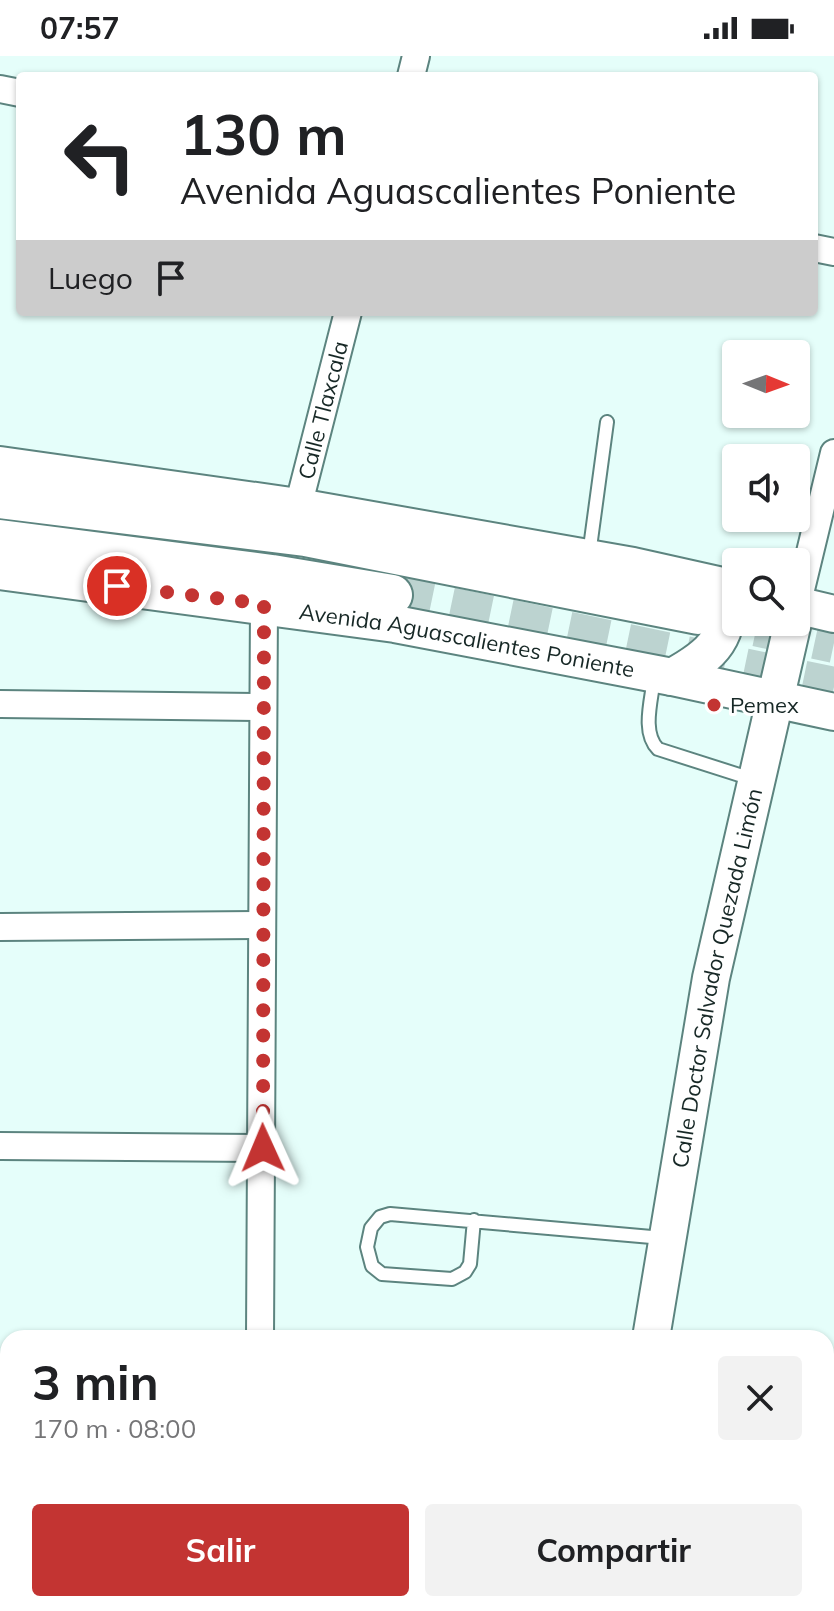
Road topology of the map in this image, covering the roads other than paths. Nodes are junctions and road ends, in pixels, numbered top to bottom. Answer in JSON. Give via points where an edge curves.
{"nodes":[{"id":1,"x":347,"y":316,"type":"edge"},
{"id":2,"x":607,"y":422,"type":"dead end"},
{"id":3,"x":834,"y":453,"type":"edge"},
{"id":4,"x":0,"y":465,"type":"edge"},
{"id":5,"x":0,"y":498,"type":"edge"},
{"id":6,"x":298,"y":507,"type":"junction"},
{"id":7,"x":0,"y":540,"type":"edge"},
{"id":8,"x":810,"y":553,"type":"edge"},
{"id":9,"x":589,"y":559,"type":"junction"},
{"id":10,"x":0,"y":571,"type":"edge"},
{"id":11,"x":722,"y":586,"type":"tunnel mouth"},
{"id":12,"x":392,"y":595,"type":"tunnel mouth"},
{"id":13,"x":264,"y":604,"type":"junction"},
{"id":14,"x":810,"y":612,"type":"edge"},
{"id":15,"x":698,"y":614,"type":"tunnel mouth"},
{"id":16,"x":834,"y":614,"type":"edge"},
{"id":17,"x":723,"y":636,"type":"edge"},
{"id":18,"x":790,"y":636,"type":"edge"},
{"id":19,"x":663,"y":675,"type":"junction"},
{"id":20,"x":774,"y":699,"type":"junction"},
{"id":21,"x":0,"y":704,"type":"edge"},
{"id":22,"x":263,"y":707,"type":"junction"},
{"id":23,"x":834,"y":712,"type":"edge"},
{"id":24,"x":755,"y":780,"type":"junction"},
{"id":25,"x":261,"y":925,"type":"junction"},
{"id":26,"x":0,"y":927,"type":"edge"},
{"id":27,"x":0,"y":1146,"type":"edge"},
{"id":28,"x":263,"y":1148,"type":"junction"},
{"id":29,"x":474,"y":1220,"type":"junction"},
{"id":30,"x":665,"y":1238,"type":"junction"},
{"id":31,"x":260,"y":1330,"type":"edge"},
{"id":32,"x":652,"y":1330,"type":"edge"}],
"edges":[{"from":1,"to":6,"type":"street","name":"Calle Tlaxcala"},
{"from":2,"to":9,"type":"lane"},
{"from":3,"to":8,"type":"street"},
{"from":4,"to":6,"type":"street"},
{"from":5,"to":15,"type":"main road","via":[[305,536]]},
{"from":6,"to":9,"type":"street"},
{"from":7,"to":12,"type":"main road","name":"Avenida Aguascalientes Poniente"},
{"from":9,"to":11,"type":"street"},
{"from":10,"to":13,"type":"street","name":"Avenida Aguascalientes Poniente"},
{"from":13,"to":19,"type":"street","name":"Avenida Aguascalientes Poniente"},
{"from":13,"to":22,"type":"street"},
{"from":14,"to":16,"type":"street"},
{"from":17,"to":19,"type":"street","via":[[698,662]]},
{"from":18,"to":20,"type":"street","name":"Calle Doctor Salvador Quezada Limón"},
{"from":19,"to":20,"type":"street","name":"Avenida Aguascalientes Poniente"},
{"from":19,"to":24,"type":"lane","via":[[648,733],[651,743]]},
{"from":20,"to":23,"type":"street","name":"Avenida Aguascalientes Poniente"},
{"from":20,"to":24,"type":"street","name":"Calle Doctor Salvador Quezada Limón"},
{"from":21,"to":22,"type":"street"},
{"from":22,"to":25,"type":"street"},
{"from":24,"to":30,"type":"street","name":"Calle Doctor Salvador Quezada Limón","via":[[711,978]]},
{"from":25,"to":26,"type":"street"},
{"from":25,"to":28,"type":"street"},
{"from":27,"to":28,"type":"street"},
{"from":28,"to":31,"type":"street"},
{"from":29,"to":29,"type":"lane","via":[[470,1264],[452,1279],[382,1274],[372,1266],[367,1247],[380,1217]]},
{"from":29,"to":30,"type":"lane"},
{"from":30,"to":32,"type":"street","name":"Calle Doctor Salvador Quezada Limón"}]}
